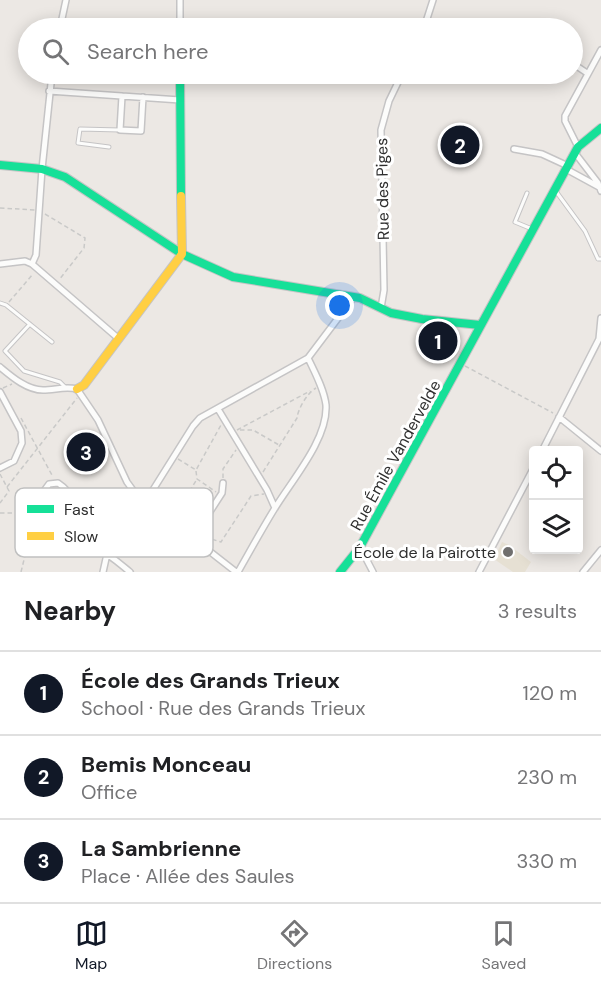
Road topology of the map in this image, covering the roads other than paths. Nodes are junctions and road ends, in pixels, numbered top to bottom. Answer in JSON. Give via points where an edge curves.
{"nodes":[{"id":1,"x":66,"y":0,"type":"edge"},
{"id":2,"x":180,"y":0,"type":"edge"},
{"id":3,"x":433,"y":0,"type":"edge"},
{"id":4,"x":62,"y":18,"type":"edge"},
{"id":5,"x":180,"y":18,"type":"edge"},
{"id":6,"x":427,"y":18,"type":"edge"},
{"id":7,"x":601,"y":50,"type":"edge"},
{"id":8,"x":583,"y":70,"type":"edge"},
{"id":9,"x":587,"y":73,"type":"junction"},
{"id":10,"x":583,"y":81,"type":"edge"},
{"id":11,"x":50,"y":84,"type":"edge"},
{"id":12,"x":180,"y":84,"type":"edge"},
{"id":13,"x":397,"y":84,"type":"edge"},
{"id":14,"x":581,"y":84,"type":"edge"},
{"id":15,"x":49,"y":92,"type":"junction"},
{"id":16,"x":122,"y":96,"type":"junction"},
{"id":17,"x":143,"y":97,"type":"junction"},
{"id":18,"x":180,"y":100,"type":"junction"},
{"id":19,"x":601,"y":128,"type":"edge"},
{"id":20,"x":120,"y":130,"type":"junction"},
{"id":21,"x":109,"y":147,"type":"dead end"},
{"id":22,"x":514,"y":149,"type":"dead end"},
{"id":23,"x":576,"y":150,"type":"junction"},
{"id":24,"x":0,"y":165,"type":"edge"},
{"id":25,"x":567,"y":167,"type":"junction"},
{"id":26,"x":42,"y":170,"type":"junction"},
{"id":27,"x":555,"y":189,"type":"junction"},
{"id":28,"x":600,"y":190,"type":"edge"},
{"id":29,"x":527,"y":193,"type":"dead end"},
{"id":30,"x":533,"y":229,"type":"junction"},
{"id":31,"x":182,"y":254,"type":"junction"},
{"id":32,"x":601,"y":259,"type":"edge"},
{"id":33,"x":0,"y":264,"type":"edge"},
{"id":34,"x":35,"y":266,"type":"junction"},
{"id":35,"x":354,"y":297,"type":"junction"},
{"id":36,"x":0,"y":303,"type":"edge"},
{"id":37,"x":381,"y":308,"type":"junction"},
{"id":38,"x":601,"y":318,"type":"edge"},
{"id":39,"x":30,"y":324,"type":"junction"},
{"id":40,"x":480,"y":325,"type":"junction"},
{"id":41,"x":119,"y":339,"type":"junction"},
{"id":42,"x":600,"y":340,"type":"edge"},
{"id":43,"x":52,"y":342,"type":"dead end"},
{"id":44,"x":308,"y":358,"type":"junction"},
{"id":45,"x":0,"y":368,"type":"edge"},
{"id":46,"x":65,"y":387,"type":"junction"},
{"id":47,"x":2,"y":390,"type":"edge"},
{"id":48,"x":79,"y":392,"type":"junction"},
{"id":49,"x":218,"y":409,"type":"junction"},
{"id":50,"x":559,"y":417,"type":"junction"},
{"id":51,"x":544,"y":446,"type":"edge"},
{"id":52,"x":601,"y":451,"type":"edge"},
{"id":53,"x":0,"y":468,"type":"edge"},
{"id":54,"x":529,"y":477,"type":"edge"},
{"id":55,"x":222,"y":483,"type":"road end"},
{"id":56,"x":46,"y":488,"type":"edge"},
{"id":57,"x":66,"y":488,"type":"edge"},
{"id":58,"x":131,"y":488,"type":"edge"},
{"id":59,"x":154,"y":488,"type":"edge"},
{"id":60,"x":213,"y":507,"type":"edge"},
{"id":61,"x":275,"y":508,"type":"junction"},
{"id":62,"x":360,"y":547,"type":"junction"},
{"id":63,"x":601,"y":550,"type":"edge"},
{"id":64,"x":213,"y":553,"type":"edge"},
{"id":65,"x":106,"y":557,"type":"edge"},
{"id":66,"x":111,"y":557,"type":"edge"},
{"id":67,"x":103,"y":572,"type":"edge"},
{"id":68,"x":130,"y":572,"type":"edge"},
{"id":69,"x":237,"y":572,"type":"edge"},
{"id":70,"x":340,"y":572,"type":"edge"},
{"id":71,"x":373,"y":572,"type":"edge"},
{"id":72,"x":479,"y":572,"type":"edge"},
{"id":73,"x":583,"y":572,"type":"edge"}],
"edges":[{"from":1,"to":4,"type":"street"},
{"from":2,"to":5,"type":"street"},
{"from":3,"to":6,"type":"street"},
{"from":7,"to":9,"type":"street"},
{"from":8,"to":9,"type":"street"},
{"from":9,"to":10,"type":"street"},
{"from":11,"to":15,"type":"street"},
{"from":12,"to":18,"type":"street"},
{"from":13,"to":37,"type":"street","name":"Rue des Piges","via":[[381,130]]},
{"from":14,"to":23,"type":"street","via":[[565,116]]},
{"from":15,"to":16,"type":"street"},
{"from":15,"to":26,"type":"street"},
{"from":16,"to":17,"type":"street"},
{"from":16,"to":20,"type":"street"},
{"from":17,"to":18,"type":"street"},
{"from":17,"to":20,"type":"street","via":[[141,131]]},
{"from":18,"to":31,"type":"street"},
{"from":19,"to":23,"type":"street"},
{"from":20,"to":21,"type":"lane","via":[[80,129],[78,143]]},
{"from":22,"to":25,"type":"street","via":[[542,154]]},
{"from":23,"to":25,"type":"street","name":"Rue Émile Vandervelde"},
{"from":23,"to":28,"type":"street"},
{"from":24,"to":26,"type":"street"},
{"from":25,"to":27,"type":"street","name":"Rue Émile Vandervelde"},
{"from":25,"to":28,"type":"street"},
{"from":26,"to":31,"type":"street","via":[[65,177]]},
{"from":26,"to":34,"type":"street"},
{"from":27,"to":30,"type":"street","name":"Rue Émile Vandervelde"},
{"from":27,"to":32,"type":"lane"},
{"from":29,"to":30,"type":"lane","via":[[515,222]]},
{"from":30,"to":40,"type":"street","name":"Rue Émile Vandervelde"},
{"from":31,"to":35,"type":"street","via":[[233,277]]},
{"from":31,"to":41,"type":"street"},
{"from":33,"to":34,"type":"street","via":[[25,261]]},
{"from":34,"to":41,"type":"street"},
{"from":35,"to":37,"type":"street"},
{"from":35,"to":44,"type":"street"},
{"from":36,"to":39,"type":"lane"},
{"from":37,"to":40,"type":"street","via":[[422,319]]},
{"from":38,"to":42,"type":"street"},
{"from":39,"to":43,"type":"lane"},
{"from":39,"to":46,"type":"lane","via":[[5,351],[24,371]]},
{"from":40,"to":62,"type":"street","name":"Rue Émile Vandervelde"},
{"from":41,"to":48,"type":"street"},
{"from":42,"to":50,"type":"street"},
{"from":44,"to":49,"type":"street"},
{"from":44,"to":61,"type":"street","via":[[326,406],[322,430]]},
{"from":45,"to":46,"type":"street","via":[[36,389]]},
{"from":46,"to":48,"type":"street"},
{"from":47,"to":53,"type":"street","via":[[21,431],[22,443],[14,461]]},
{"from":48,"to":58,"type":"street","via":[[98,420]]},
{"from":49,"to":59,"type":"street","via":[[200,418]]},
{"from":49,"to":61,"type":"street"},
{"from":50,"to":51,"type":"street"},
{"from":50,"to":52,"type":"street"},
{"from":54,"to":72,"type":"street"},
{"from":55,"to":60,"type":"street","via":[[221,495]]},
{"from":56,"to":57,"type":"street","via":[[56,483]]},
{"from":61,"to":69,"type":"street"},
{"from":62,"to":70,"type":"street","name":"Rue Émile Vandervelde"},
{"from":62,"to":71,"type":"street"},
{"from":63,"to":73,"type":"street"},
{"from":64,"to":69,"type":"street"},
{"from":65,"to":67,"type":"street"},
{"from":66,"to":68,"type":"street"}]}
